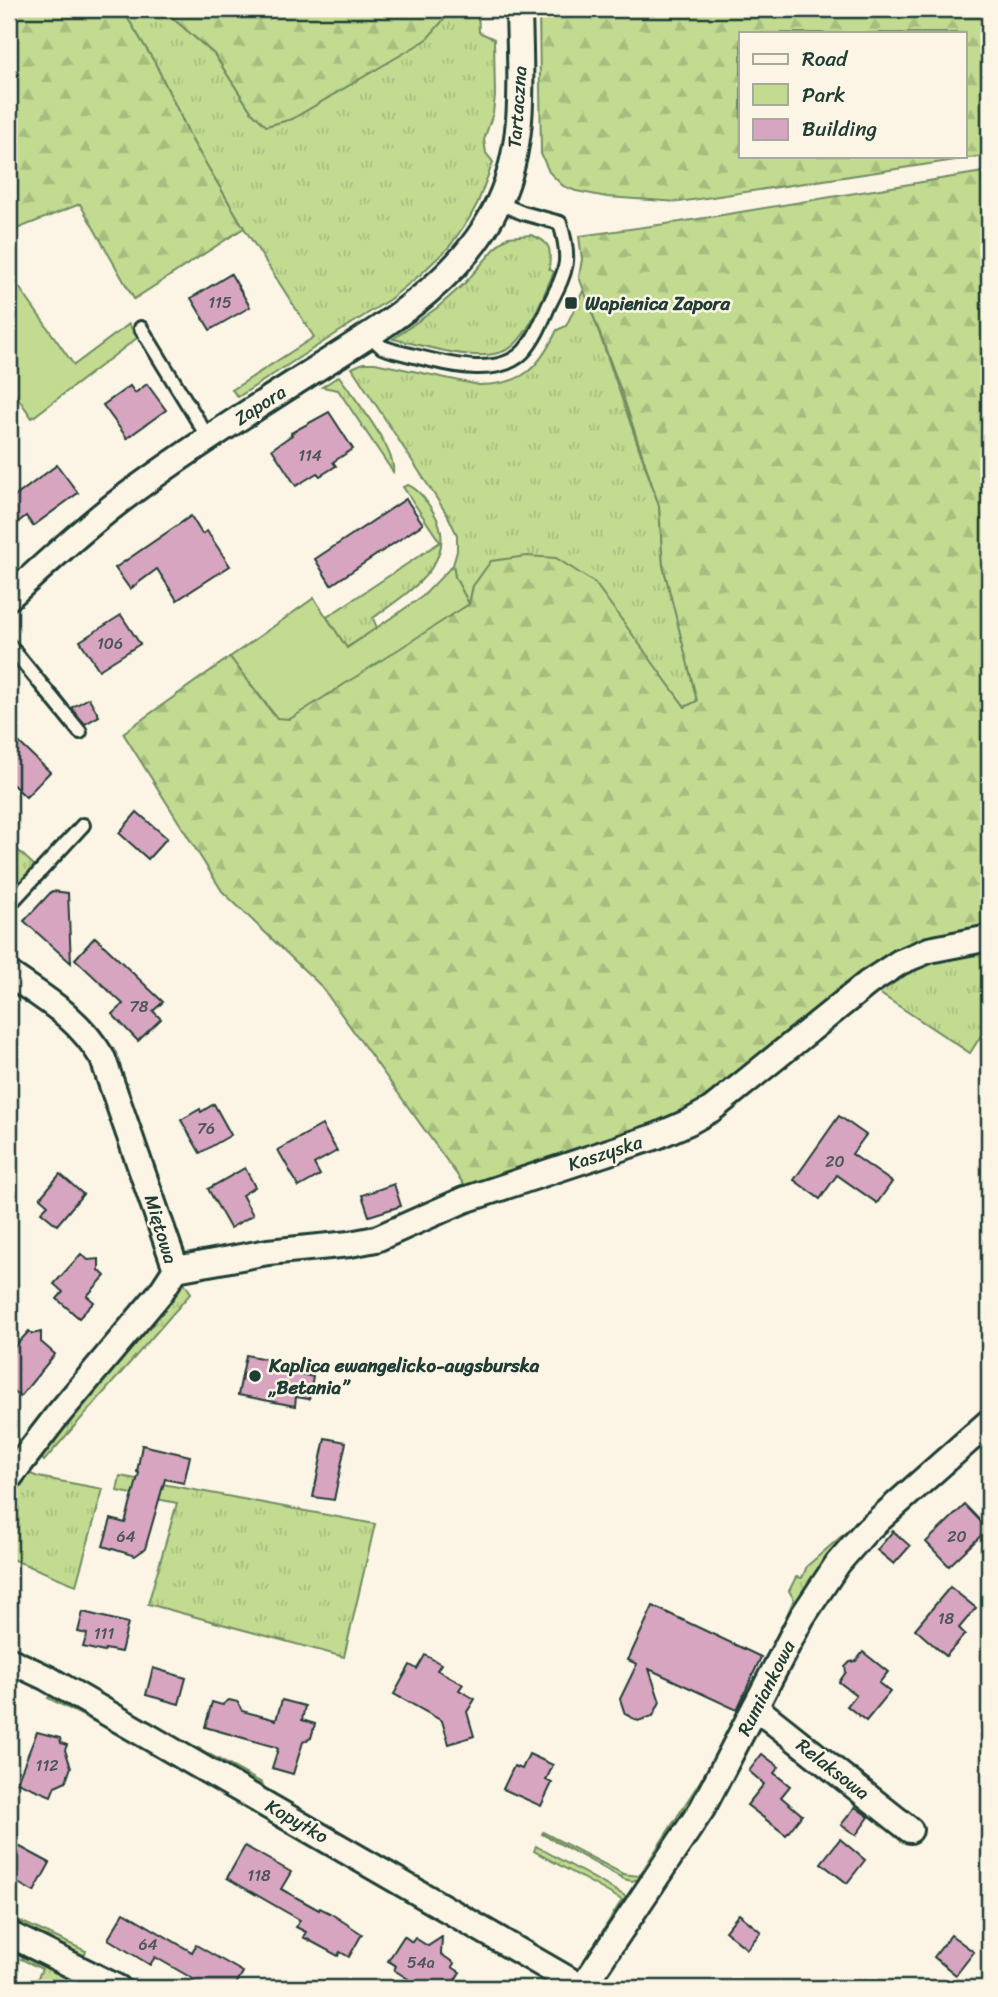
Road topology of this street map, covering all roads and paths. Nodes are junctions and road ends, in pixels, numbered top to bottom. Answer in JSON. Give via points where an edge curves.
{"nodes":[{"id":1,"x":519,"y":9,"type":"edge"},
{"id":2,"x":499,"y":203,"type":"junction"},
{"id":3,"x":141,"y":328,"type":"dead end"},
{"id":4,"x":369,"y":335,"type":"junction"},
{"id":5,"x":209,"y":439,"type":"junction"},
{"id":6,"x":9,"y":597,"type":"edge"},
{"id":7,"x":9,"y":645,"type":"edge"},
{"id":8,"x":80,"y":732,"type":"dead end"},
{"id":9,"x":83,"y":825,"type":"dead end"},
{"id":10,"x":9,"y":905,"type":"edge"},
{"id":11,"x":989,"y":939,"type":"edge"},
{"id":12,"x":9,"y":974,"type":"edge"},
{"id":13,"x":176,"y":1269,"type":"junction"},
{"id":14,"x":989,"y":1422,"type":"edge"},
{"id":15,"x":9,"y":1478,"type":"edge"},
{"id":16,"x":9,"y":1660,"type":"edge"},
{"id":17,"x":756,"y":1708,"type":"junction"},
{"id":18,"x":911,"y":1830,"type":"dead end"},
{"id":19,"x":9,"y":1934,"type":"edge"},
{"id":20,"x":116,"y":1988,"type":"edge"},
{"id":21,"x":583,"y":1988,"type":"edge"}],
"edges":[{"from":1,"to":2,"type":"street","name":"Tartaczna","via":[[520,117]]},
{"from":2,"to":4,"type":"street","name":"Zapora","via":[[452,270]]},
{"from":2,"to":4,"type":"lane","via":[[560,223],[566,243],[564,274],[522,353],[507,364],[472,367],[394,351]]},
{"from":3,"to":5,"type":"lane"},
{"from":4,"to":5,"type":"street","name":"Zapora"},
{"from":5,"to":6,"type":"street","name":"Zapora","via":[[133,491]]},
{"from":7,"to":8,"type":"lane"},
{"from":9,"to":10,"type":"lane"},
{"from":11,"to":13,"type":"street","name":"Kaszyska","via":[[929,950],[900,962],[723,1101],[665,1133],[464,1200],[376,1239]]},
{"from":12,"to":13,"type":"street","name":"Miętowa","via":[[69,1016],[103,1059]]},
{"from":13,"to":15,"type":"street","name":"Miętowa"},
{"from":14,"to":17,"type":"street","name":"Rumiankowa","via":[[865,1532],[838,1563],[802,1617]]},
{"from":16,"to":21,"type":"street","name":"Kopytko","via":[[59,1684]]},
{"from":17,"to":18,"type":"street","name":"Relaksowa"},
{"from":17,"to":21,"type":"street","name":"Rumiankowa","via":[[702,1809]]},
{"from":19,"to":20,"type":"street"}]}
